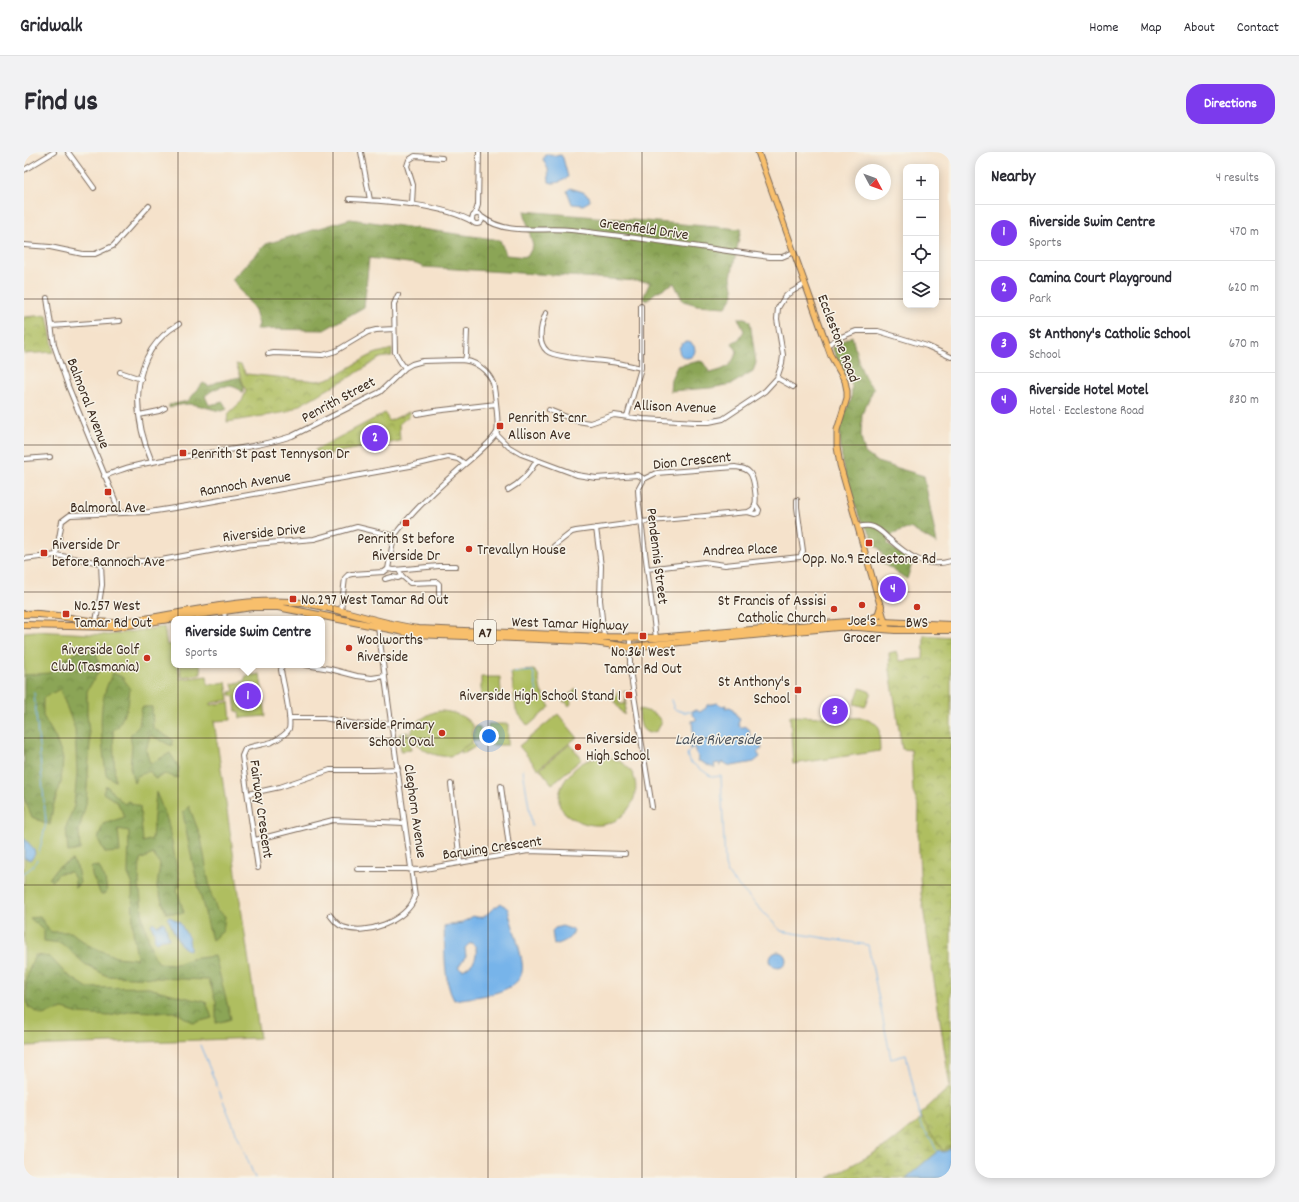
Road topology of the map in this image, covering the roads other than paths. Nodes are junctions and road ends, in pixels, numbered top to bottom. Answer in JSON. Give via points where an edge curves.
{"nodes":[{"id":1,"x":54,"y":152,"type":"edge"},
{"id":2,"x":68,"y":152,"type":"edge"},
{"id":3,"x":361,"y":152,"type":"edge"},
{"id":4,"x":480,"y":152,"type":"edge"},
{"id":5,"x":758,"y":152,"type":"edge"},
{"id":6,"x":442,"y":158,"type":"dead end"},
{"id":7,"x":24,"y":170,"type":"edge"},
{"id":8,"x":94,"y":188,"type":"dead end"},
{"id":9,"x":349,"y":199,"type":"dead end"},
{"id":10,"x":370,"y":200,"type":"junction"},
{"id":11,"x":412,"y":205,"type":"junction"},
{"id":12,"x":478,"y":205,"type":"junction"},
{"id":13,"x":149,"y":206,"type":"dead end"},
{"id":14,"x":475,"y":215,"type":"junction"},
{"id":15,"x":464,"y":216,"type":"junction"},
{"id":16,"x":482,"y":217,"type":"junction"},
{"id":17,"x":473,"y":222,"type":"junction"},
{"id":18,"x":489,"y":222,"type":"junction"},
{"id":19,"x":479,"y":224,"type":"junction"},
{"id":20,"x":24,"y":245,"type":"edge"},
{"id":21,"x":794,"y":252,"type":"junction"},
{"id":22,"x":805,"y":284,"type":"junction"},
{"id":23,"x":398,"y":295,"type":"dead end"},
{"id":24,"x":47,"y":298,"type":"dead end"},
{"id":25,"x":641,"y":306,"type":"dead end"},
{"id":26,"x":546,"y":313,"type":"dead end"},
{"id":27,"x":120,"y":321,"type":"dead end"},
{"id":28,"x":179,"y":324,"type":"dead end"},
{"id":29,"x":51,"y":326,"type":"junction"},
{"id":30,"x":394,"y":329,"type":"junction"},
{"id":31,"x":467,"y":331,"type":"dead end"},
{"id":32,"x":827,"y":345,"type":"junction"},
{"id":33,"x":268,"y":354,"type":"dead end"},
{"id":34,"x":951,"y":357,"type":"edge"},
{"id":35,"x":465,"y":360,"type":"junction"},
{"id":36,"x":405,"y":368,"type":"junction"},
{"id":37,"x":641,"y":368,"type":"junction"},
{"id":38,"x":120,"y":372,"type":"dead end"},
{"id":39,"x":777,"y":378,"type":"junction"},
{"id":40,"x":141,"y":379,"type":"junction"},
{"id":41,"x":793,"y":387,"type":"dead end"},
{"id":42,"x":496,"y":404,"type":"junction"},
{"id":43,"x":165,"y":408,"type":"dead end"},
{"id":44,"x":548,"y":410,"type":"dead end"},
{"id":45,"x":417,"y":414,"type":"dead end"},
{"id":46,"x":139,"y":415,"type":"junction"},
{"id":47,"x":627,"y":416,"type":"junction"},
{"id":48,"x":496,"y":434,"type":"junction"},
{"id":49,"x":50,"y":457,"type":"dead end"},
{"id":50,"x":24,"y":459,"type":"edge"},
{"id":51,"x":538,"y":460,"type":"junction"},
{"id":52,"x":152,"y":462,"type":"junction"},
{"id":53,"x":465,"y":464,"type":"junction"},
{"id":54,"x":104,"y":476,"type":"junction"},
{"id":55,"x":644,"y":479,"type":"junction"},
{"id":56,"x":508,"y":490,"type":"dead end"},
{"id":57,"x":798,"y":500,"type":"dead end"},
{"id":58,"x":119,"y":512,"type":"junction"},
{"id":59,"x":641,"y":522,"type":"junction"},
{"id":60,"x":596,"y":528,"type":"junction"},
{"id":61,"x":858,"y":528,"type":"junction"},
{"id":62,"x":394,"y":536,"type":"junction"},
{"id":63,"x":554,"y":546,"type":"dead end"},
{"id":64,"x":56,"y":555,"type":"junction"},
{"id":65,"x":24,"y":559,"type":"edge"},
{"id":66,"x":951,"y":561,"type":"edge"},
{"id":67,"x":101,"y":563,"type":"junction"},
{"id":68,"x":456,"y":566,"type":"dead end"},
{"id":69,"x":388,"y":569,"type":"junction"},
{"id":70,"x":647,"y":569,"type":"junction"},
{"id":71,"x":399,"y":570,"type":"junction"},
{"id":72,"x":402,"y":576,"type":"junction"},
{"id":73,"x":385,"y":579,"type":"dead end"},
{"id":74,"x":439,"y":594,"type":"dead end"},
{"id":75,"x":881,"y":606,"type":"junction"},
{"id":76,"x":224,"y":611,"type":"junction"},
{"id":77,"x":341,"y":611,"type":"junction"},
{"id":78,"x":24,"y":614,"type":"edge"},
{"id":79,"x":192,"y":616,"type":"edge"},
{"id":80,"x":225,"y":616,"type":"edge"},
{"id":81,"x":321,"y":616,"type":"edge"},
{"id":82,"x":325,"y":617,"type":"edge"},
{"id":83,"x":171,"y":619,"type":"edge"},
{"id":84,"x":340,"y":620,"type":"junction"},
{"id":85,"x":862,"y":621,"type":"junction"},
{"id":86,"x":96,"y":622,"type":"junction"},
{"id":87,"x":885,"y":622,"type":"junction"},
{"id":88,"x":24,"y":625,"type":"edge"},
{"id":89,"x":951,"y":625,"type":"edge"},
{"id":90,"x":378,"y":627,"type":"junction"},
{"id":91,"x":887,"y":629,"type":"junction"},
{"id":92,"x":951,"y":630,"type":"edge"},
{"id":93,"x":604,"y":637,"type":"junction"},
{"id":94,"x":630,"y":638,"type":"junction"},
{"id":95,"x":656,"y":638,"type":"junction"},
{"id":96,"x":629,"y":647,"type":"junction"},
{"id":97,"x":282,"y":668,"type":"edge"},
{"id":98,"x":321,"y":668,"type":"edge"},
{"id":99,"x":385,"y":676,"type":"junction"},
{"id":100,"x":289,"y":718,"type":"junction"},
{"id":101,"x":392,"y":723,"type":"junction"},
{"id":102,"x":398,"y":769,"type":"junction"},
{"id":103,"x":451,"y":784,"type":"dead end"},
{"id":104,"x":501,"y":786,"type":"dead end"},
{"id":105,"x":248,"y":794,"type":"junction"},
{"id":106,"x":652,"y":807,"type":"dead end"},
{"id":107,"x":405,"y":823,"type":"junction"},
{"id":108,"x":254,"y":840,"type":"junction"},
{"id":109,"x":510,"y":854,"type":"junction"},
{"id":110,"x":625,"y":854,"type":"dead end"},
{"id":111,"x":460,"y":862,"type":"junction"},
{"id":112,"x":258,"y":868,"type":"dead end"},
{"id":113,"x":358,"y":869,"type":"dead end"},
{"id":114,"x":412,"y":870,"type":"junction"},
{"id":115,"x":330,"y":914,"type":"dead end"}],
"edges":[{"from":1,"to":7,"type":"street"},
{"from":2,"to":8,"type":"street"},
{"from":3,"to":10,"type":"street"},
{"from":4,"to":12,"type":"street"},
{"from":5,"to":21,"type":"main road","name":"Ecclestone Road"},
{"from":6,"to":11,"type":"street","via":[[415,156],[407,163],[413,185]]},
{"from":9,"to":10,"type":"street"},
{"from":10,"to":11,"type":"street"},
{"from":11,"to":15,"type":"street"},
{"from":12,"to":14,"type":"street"},
{"from":12,"to":16,"type":"street"},
{"from":13,"to":20,"type":"street","via":[[113,246],[95,254]]},
{"from":14,"to":15,"type":"street"},
{"from":14,"to":16,"type":"street","via":[[479,214]]},
{"from":14,"to":17,"type":"street","via":[[472,218]]},
{"from":15,"to":17,"type":"street"},
{"from":16,"to":18,"type":"street","name":"Greenfield Drive"},
{"from":16,"to":19,"type":"street"},
{"from":17,"to":19,"type":"street"},
{"from":18,"to":19,"type":"street","name":"Greenfield Drive"},
{"from":18,"to":21,"type":"street","name":"Greenfield Drive","via":[[522,229],[570,229],[770,257],[782,257]]},
{"from":21,"to":22,"type":"main road","name":"Ecclestone Road"},
{"from":22,"to":32,"type":"main road","name":"Ecclestone Road"},
{"from":22,"to":39,"type":"street","name":"Allison Avenue","via":[[788,294],[778,308],[777,319],[783,355]]},
{"from":23,"to":30,"type":"street","via":[[394,304]]},
{"from":24,"to":29,"type":"street","name":"Balmoral Avenue"},
{"from":25,"to":37,"type":"street"},
{"from":26,"to":37,"type":"street","via":[[541,339],[550,353]]},
{"from":27,"to":29,"type":"street"},
{"from":28,"to":40,"type":"street","via":[[155,344]]},
{"from":29,"to":54,"type":"street","name":"Balmoral Avenue","via":[[54,345],[68,386]]},
{"from":30,"to":33,"type":"street","via":[[368,332],[336,351],[323,355]]},
{"from":30,"to":36,"type":"street","via":[[397,357]]},
{"from":31,"to":35,"type":"street"},
{"from":32,"to":34,"type":"street","via":[[856,331],[878,331],[927,346]]},
{"from":32,"to":61,"type":"main road","name":"Ecclestone Road","via":[[847,387],[847,398],[837,430],[837,447],[845,487]]},
{"from":35,"to":36,"type":"street","name":"Penrith Street","via":[[423,361]]},
{"from":35,"to":42,"type":"street","via":[[478,366],[488,375],[493,384]]},
{"from":36,"to":52,"type":"street","name":"Penrith Street","via":[[380,392],[292,436],[234,449]]},
{"from":37,"to":47,"type":"street"},
{"from":38,"to":40,"type":"street"},
{"from":39,"to":41,"type":"street"},
{"from":39,"to":47,"type":"street","name":"Allison Avenue","via":[[765,391],[730,416],[716,421],[643,419]]},
{"from":40,"to":46,"type":"street","via":[[137,400]]},
{"from":42,"to":45,"type":"street"},
{"from":42,"to":48,"type":"street"},
{"from":43,"to":46,"type":"street"},
{"from":44,"to":47,"type":"street","name":"Allison Avenue","via":[[590,423],[614,415]]},
{"from":46,"to":52,"type":"street","via":[[145,446]]},
{"from":48,"to":51,"type":"street","name":"Dion Crescent","via":[[509,447]]},
{"from":48,"to":53,"type":"street"},
{"from":49,"to":50,"type":"street"},
{"from":51,"to":55,"type":"street","name":"Dion Crescent","via":[[583,476],[596,478],[638,475]]},
{"from":51,"to":56,"type":"street","via":[[527,476]]},
{"from":52,"to":54,"type":"street","name":"Penrith Street"},
{"from":53,"to":58,"type":"street","name":"Rannoch Avenue","via":[[448,457],[187,506],[149,512]]},
{"from":53,"to":62,"type":"street","via":[[412,514]]},
{"from":54,"to":58,"type":"street","name":"Balmoral Avenue"},
{"from":55,"to":59,"type":"street","name":"Pendennis Street","via":[[638,490]]},
{"from":55,"to":59,"type":"street","name":"Dion Crescent","via":[[656,473],[742,468],[749,472],[753,479],[756,504],[748,512]]},
{"from":57,"to":70,"type":"street","name":"Andrea Place","via":[[803,551],[800,557],[725,565],[704,562]]},
{"from":58,"to":64,"type":"street","name":"Rannoch Avenue","via":[[73,514],[66,517],[61,524]]},
{"from":59,"to":60,"type":"street","name":"Dion Crescent"},
{"from":59,"to":70,"type":"street","name":"Pendennis Street"},
{"from":60,"to":63,"type":"street","name":"Dion Crescent","via":[[572,532]]},
{"from":60,"to":93,"type":"street","via":[[601,566],[600,600]]},
{"from":61,"to":66,"type":"street","via":[[868,525],[876,528],[902,550],[931,564]]},
{"from":61,"to":75,"type":"main road","name":"Ecclestone Road"},
{"from":62,"to":67,"type":"street","name":"Riverside Drive","via":[[356,527],[314,539],[242,546],[161,560]]},
{"from":62,"to":69,"type":"street"},
{"from":64,"to":65,"type":"street","name":"Riverside Drive"},
{"from":64,"to":67,"type":"street","name":"Riverside Drive"},
{"from":67,"to":86,"type":"street","via":[[102,585]]},
{"from":68,"to":71,"type":"street"},
{"from":69,"to":71,"type":"street"},
{"from":69,"to":77,"type":"street","via":[[384,572],[346,576]]},
{"from":70,"to":95,"type":"street","name":"Pendennis Street"},
{"from":71,"to":72,"type":"street"},
{"from":72,"to":73,"type":"street"},
{"from":72,"to":74,"type":"street","via":[[410,582],[437,582]]},
{"from":75,"to":85,"type":"highway","via":[[878,617]]},
{"from":75,"to":87,"type":"main road","name":"Ecclestone Road"},
{"from":76,"to":79,"type":"highway","name":"West Tamar Highway","number":"A7"},
{"from":76,"to":80,"type":"street"},
{"from":76,"to":81,"type":"highway","name":"West Tamar Highway","number":"A7","via":[[278,607]]},
{"from":77,"to":84,"type":"highway"},
{"from":77,"to":86,"type":"highway","name":"West Tamar Highway","number":"A7","via":[[292,602],[261,602],[128,622]]},
{"from":77,"to":93,"type":"highway","name":"West Tamar Highway","number":"A7","via":[[419,629]]},
{"from":78,"to":86,"type":"highway","name":"West Tamar Highway","number":"A7","via":[[50,614]]},
{"from":82,"to":84,"type":"highway","name":"West Tamar Highway","number":"A7"},
{"from":83,"to":88,"type":"highway","name":"West Tamar Highway","number":"A7","via":[[114,628]]},
{"from":84,"to":90,"type":"highway","name":"West Tamar Highway","number":"A7"},
{"from":85,"to":87,"type":"highway","name":"West Tamar Highway","number":"A7"},
{"from":85,"to":95,"type":"highway","name":"West Tamar Highway","number":"A7"},
{"from":87,"to":89,"type":"highway","name":"West Tamar Highway","number":"A7"},
{"from":87,"to":91,"type":"main road","name":"Ecclestone Road"},
{"from":90,"to":96,"type":"highway","name":"West Tamar Highway","number":"A7","via":[[424,635],[586,641]]},
{"from":90,"to":99,"type":"street","name":"Cleghorn Avenue"},
{"from":91,"to":92,"type":"highway","name":"West Tamar Highway","number":"A7"},
{"from":91,"to":96,"type":"highway","name":"West Tamar Highway","number":"A7","via":[[838,627]]},
{"from":93,"to":94,"type":"highway","name":"West Tamar Highway","number":"A7"},
{"from":94,"to":95,"type":"highway","name":"West Tamar Highway","number":"A7"},
{"from":94,"to":96,"type":"street"},
{"from":96,"to":106,"type":"street","via":[[631,677]]},
{"from":97,"to":100,"type":"street","name":"Fairway Crescent"},
{"from":98,"to":99,"type":"street","via":[[372,678]]},
{"from":99,"to":101,"type":"street","name":"Cleghorn Avenue"},
{"from":100,"to":101,"type":"street","via":[[324,718],[361,725]]},
{"from":100,"to":105,"type":"street","name":"Fairway Crescent","via":[[289,728],[279,738],[264,745],[248,747],[243,752]]},
{"from":101,"to":102,"type":"street","name":"Cleghorn Avenue"},
{"from":102,"to":105,"type":"street","via":[[330,770],[280,787]]},
{"from":102,"to":107,"type":"street","name":"Cleghorn Avenue"},
{"from":103,"to":111,"type":"street"},
{"from":104,"to":109,"type":"street"},
{"from":105,"to":108,"type":"street","name":"Fairway Crescent"},
{"from":107,"to":108,"type":"street","via":[[333,820]]},
{"from":107,"to":114,"type":"street","name":"Cleghorn Avenue"},
{"from":108,"to":112,"type":"street","name":"Fairway Crescent"},
{"from":109,"to":110,"type":"street","name":"Barwing Crescent","via":[[539,851]]},
{"from":109,"to":111,"type":"street","name":"Barwing Crescent"},
{"from":111,"to":114,"type":"street","name":"Barwing Crescent"},
{"from":113,"to":114,"type":"street","name":"Barwing Crescent"},
{"from":114,"to":115,"type":"street","name":"Cleghorn Avenue","via":[[415,897],[409,909],[399,917],[380,926],[349,929],[338,925]]}]}
